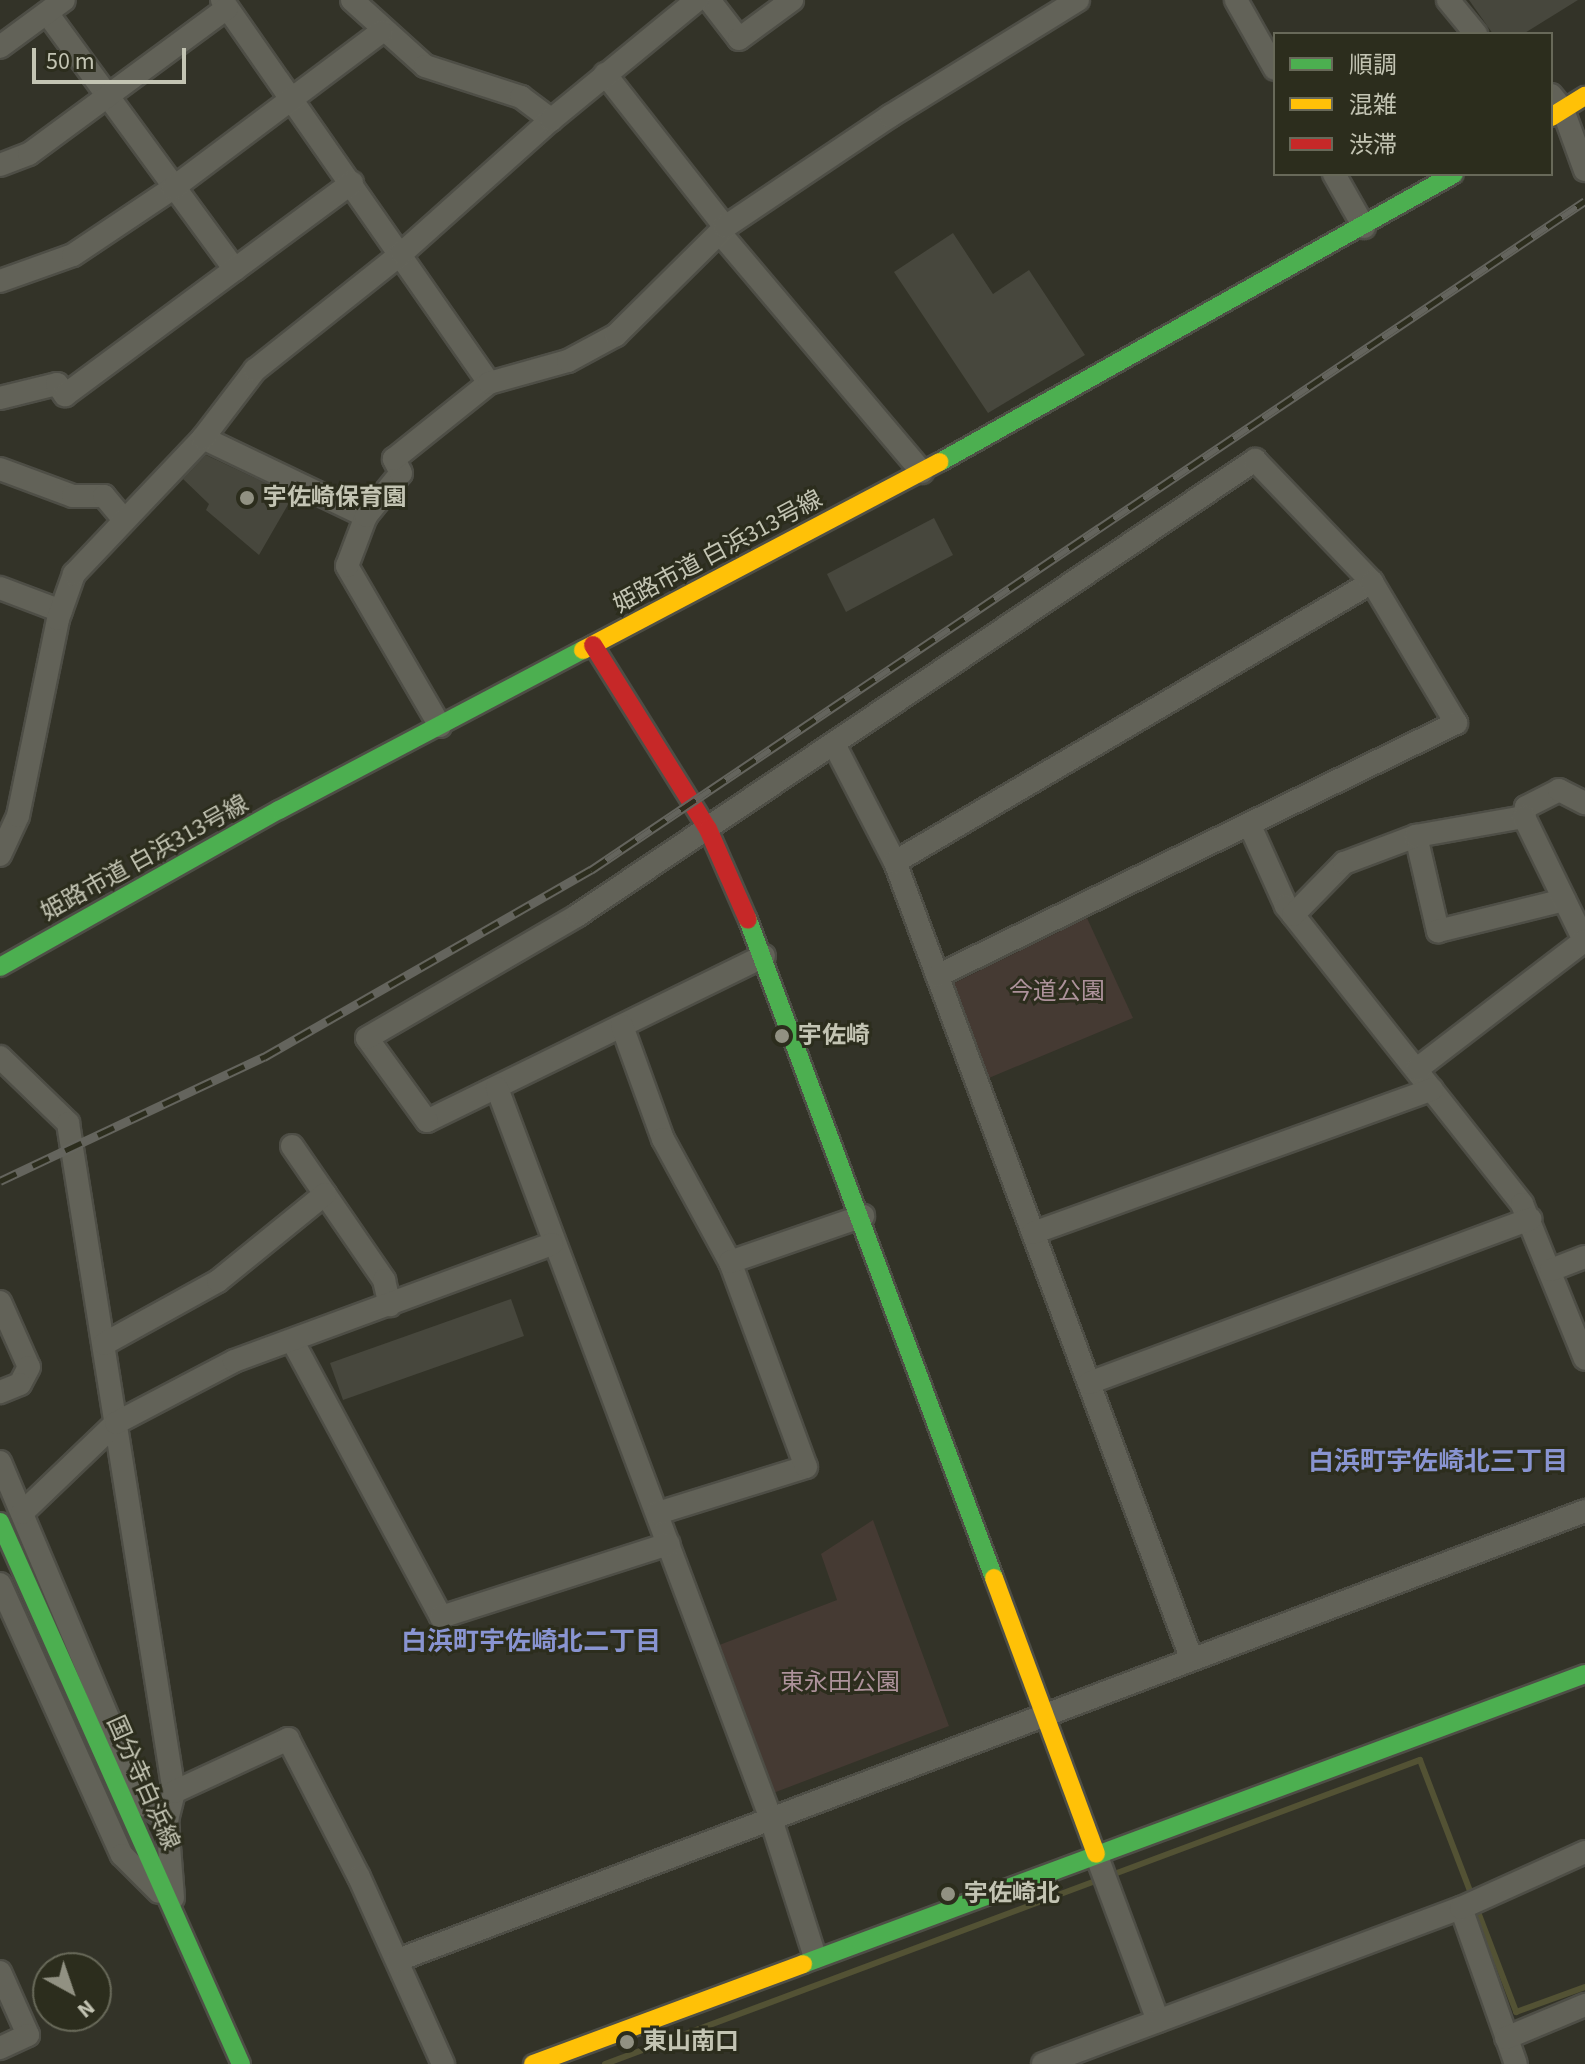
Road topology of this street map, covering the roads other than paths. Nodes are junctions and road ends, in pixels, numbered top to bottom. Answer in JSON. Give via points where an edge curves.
{"nodes":[{"id":1,"x":352,"y":0,"type":"edge"},
{"id":2,"x":697,"y":0,"type":"edge"},
{"id":3,"x":709,"y":0,"type":"edge"},
{"id":4,"x":792,"y":0,"type":"edge"},
{"id":5,"x":1078,"y":0,"type":"edge"},
{"id":6,"x":1236,"y":0,"type":"edge"},
{"id":7,"x":1448,"y":0,"type":"edge"},
{"id":8,"x":224,"y":4,"type":"edge"},
{"id":9,"x":55,"y":6,"type":"edge"},
{"id":10,"x":382,"y":31,"type":"junction"},
{"id":11,"x":1474,"y":32,"type":"edge"},
{"id":12,"x":0,"y":47,"type":"edge"},
{"id":13,"x":1273,"y":65,"type":"edge"},
{"id":14,"x":605,"y":74,"type":"junction"},
{"id":15,"x":108,"y":96,"type":"junction"},
{"id":16,"x":1585,"y":96,"type":"edge"},
{"id":17,"x":291,"y":97,"type":"junction"},
{"id":18,"x":1555,"y":107,"type":"edge"},
{"id":19,"x":551,"y":120,"type":"junction"},
{"id":20,"x":0,"y":165,"type":"edge"},
{"id":21,"x":1585,"y":170,"type":"edge"},
{"id":22,"x":1335,"y":176,"type":"edge"},
{"id":23,"x":1451,"y":176,"type":"edge"},
{"id":24,"x":352,"y":183,"type":"junction"},
{"id":25,"x":173,"y":188,"type":"junction"},
{"id":26,"x":1364,"y":227,"type":"junction"},
{"id":27,"x":723,"y":230,"type":"junction"},
{"id":28,"x":402,"y":253,"type":"junction"},
{"id":29,"x":235,"y":270,"type":"junction"},
{"id":30,"x":0,"y":281,"type":"edge"},
{"id":31,"x":489,"y":383,"type":"junction"},
{"id":32,"x":0,"y":398,"type":"edge"},
{"id":33,"x":203,"y":438,"type":"junction"},
{"id":34,"x":0,"y":469,"type":"edge"},
{"id":35,"x":922,"y":472,"type":"junction"},
{"id":36,"x":366,"y":516,"type":"junction"},
{"id":37,"x":123,"y":519,"type":"junction"},
{"id":38,"x":1372,"y":582,"type":"junction"},
{"id":39,"x":0,"y":588,"type":"edge"},
{"id":40,"x":61,"y":611,"type":"junction"},
{"id":41,"x":593,"y":645,"type":"junction"},
{"id":42,"x":440,"y":726,"type":"junction"},
{"id":43,"x":835,"y":746,"type":"junction"},
{"id":44,"x":1585,"y":803,"type":"edge"},
{"id":45,"x":1524,"y":817,"type":"junction"},
{"id":46,"x":1251,"y":828,"type":"junction"},
{"id":47,"x":708,"y":829,"type":"junction"},
{"id":48,"x":1416,"y":836,"type":"junction"},
{"id":49,"x":0,"y":855,"type":"edge"},
{"id":50,"x":895,"y":862,"type":"junction"},
{"id":51,"x":1564,"y":900,"type":"junction"},
{"id":52,"x":1293,"y":915,"type":"junction"},
{"id":53,"x":1585,"y":941,"type":"edge"},
{"id":54,"x":764,"y":956,"type":"junction"},
{"id":55,"x":0,"y":967,"type":"edge"},
{"id":56,"x":937,"y":976,"type":"junction"},
{"id":57,"x":622,"y":1026,"type":"junction"},
{"id":58,"x":0,"y":1057,"type":"edge"},
{"id":59,"x":1417,"y":1069,"type":"junction"},
{"id":60,"x":497,"y":1088,"type":"junction"},
{"id":61,"x":1432,"y":1089,"type":"junction"},
{"id":62,"x":292,"y":1146,"type":"dead end"},
{"id":63,"x":325,"y":1194,"type":"junction"},
{"id":64,"x":863,"y":1216,"type":"junction"},
{"id":65,"x":1531,"y":1219,"type":"junction"},
{"id":66,"x":1033,"y":1233,"type":"junction"},
{"id":67,"x":552,"y":1244,"type":"junction"},
{"id":68,"x":1585,"y":1257,"type":"edge"},
{"id":69,"x":730,"y":1262,"type":"junction"},
{"id":70,"x":1551,"y":1270,"type":"junction"},
{"id":71,"x":0,"y":1302,"type":"edge"},
{"id":72,"x":390,"y":1305,"type":"junction"},
{"id":73,"x":293,"y":1342,"type":"junction"},
{"id":74,"x":104,"y":1344,"type":"junction"},
{"id":75,"x":1585,"y":1359,"type":"edge"},
{"id":76,"x":1089,"y":1383,"type":"junction"},
{"id":77,"x":0,"y":1392,"type":"edge"},
{"id":78,"x":116,"y":1423,"type":"junction"},
{"id":79,"x":0,"y":1462,"type":"edge"},
{"id":80,"x":1585,"y":1511,"type":"edge"},
{"id":81,"x":22,"y":1513,"type":"junction"},
{"id":82,"x":658,"y":1513,"type":"junction"},
{"id":83,"x":0,"y":1522,"type":"edge"},
{"id":84,"x":669,"y":1544,"type":"junction"},
{"id":85,"x":0,"y":1584,"type":"edge"},
{"id":86,"x":1192,"y":1660,"type":"junction"},
{"id":87,"x":1585,"y":1674,"type":"edge"},
{"id":88,"x":1042,"y":1715,"type":"junction"},
{"id":89,"x":174,"y":1792,"type":"junction"},
{"id":90,"x":771,"y":1819,"type":"junction"},
{"id":91,"x":167,"y":1820,"type":"junction"},
{"id":92,"x":1585,"y":1852,"type":"edge"},
{"id":93,"x":1096,"y":1854,"type":"junction"},
{"id":94,"x":173,"y":1907,"type":"junction"},
{"id":95,"x":1461,"y":1908,"type":"junction"},
{"id":96,"x":815,"y":1957,"type":"junction"},
{"id":97,"x":398,"y":1960,"type":"junction"},
{"id":98,"x":0,"y":1972,"type":"edge"},
{"id":99,"x":1585,"y":2005,"type":"edge"},
{"id":100,"x":1158,"y":2021,"type":"junction"},
{"id":101,"x":1506,"y":2038,"type":"junction"},
{"id":102,"x":0,"y":2048,"type":"edge"},
{"id":103,"x":241,"y":2064,"type":"edge"},
{"id":104,"x":443,"y":2064,"type":"edge"},
{"id":105,"x":533,"y":2064,"type":"edge"},
{"id":106,"x":1043,"y":2064,"type":"edge"},
{"id":107,"x":1516,"y":2064,"type":"edge"}],
"edges":[{"from":1,"to":10,"type":"street"},
{"from":2,"to":14,"type":"street"},
{"from":3,"to":4,"type":"street","via":[[739,39]]},
{"from":5,"to":27,"type":"street","via":[[890,116]]},
{"from":6,"to":13,"type":"street"},
{"from":7,"to":11,"type":"street"},
{"from":8,"to":15,"type":"street"},
{"from":8,"to":17,"type":"street"},
{"from":9,"to":12,"type":"street"},
{"from":9,"to":15,"type":"street"},
{"from":10,"to":17,"type":"street"},
{"from":10,"to":19,"type":"street","via":[[425,66],[521,97]]},
{"from":14,"to":19,"type":"street"},
{"from":14,"to":27,"type":"street"},
{"from":15,"to":20,"type":"street","via":[[29,154]]},
{"from":15,"to":25,"type":"street"},
{"from":16,"to":18,"type":"street"},
{"from":17,"to":24,"type":"street"},
{"from":17,"to":25,"type":"street"},
{"from":18,"to":21,"type":"street"},
{"from":19,"to":28,"type":"street"},
{"from":22,"to":26,"type":"street"},
{"from":23,"to":26,"type":"street","name":"姫路市道 白浜313号線"},
{"from":24,"to":28,"type":"street"},
{"from":24,"to":29,"type":"street"},
{"from":25,"to":29,"type":"street"},
{"from":25,"to":30,"type":"street","via":[[73,255]]},
{"from":26,"to":35,"type":"street","name":"姫路市道 白浜313号線"},
{"from":27,"to":31,"type":"street","via":[[616,335],[568,361]]},
{"from":27,"to":35,"type":"street"},
{"from":28,"to":31,"type":"street"},
{"from":28,"to":33,"type":"street","via":[[255,370]]},
{"from":29,"to":32,"type":"street","via":[[65,395],[57,384]]},
{"from":31,"to":36,"type":"street","via":[[394,459],[401,473]]},
{"from":33,"to":36,"type":"street"},
{"from":33,"to":37,"type":"street"},
{"from":34,"to":37,"type":"street","via":[[73,496],[104,496]]},
{"from":35,"to":41,"type":"street","name":"姫路市道 白浜313号線"},
{"from":36,"to":42,"type":"street","via":[[347,566]]},
{"from":37,"to":40,"type":"street","via":[[74,574]]},
{"from":38,"to":43,"type":"street","via":[[1255,460]]},
{"from":38,"to":46,"type":"street","via":[[1456,723]]},
{"from":38,"to":50,"type":"street"},
{"from":39,"to":40,"type":"street"},
{"from":40,"to":49,"type":"street","via":[[18,816]]},
{"from":41,"to":42,"type":"street","name":"姫路市道 白浜313号線"},
{"from":41,"to":47,"type":"street"},
{"from":42,"to":55,"type":"street","name":"姫路市道 白浜313号線"},
{"from":43,"to":47,"type":"street"},
{"from":43,"to":50,"type":"street"},
{"from":44,"to":45,"type":"street","via":[[1559,790],[1526,807]]},
{"from":45,"to":48,"type":"street"},
{"from":45,"to":51,"type":"street"},
{"from":46,"to":52,"type":"street"},
{"from":46,"to":56,"type":"street"},
{"from":47,"to":54,"type":"street"},
{"from":47,"to":60,"type":"street","via":[[566,922],[367,1038],[427,1121]]},
{"from":48,"to":51,"type":"street","via":[[1438,931]]},
{"from":48,"to":52,"type":"street","via":[[1344,863]]},
{"from":50,"to":56,"type":"street"},
{"from":51,"to":53,"type":"street"},
{"from":52,"to":59,"type":"street"},
{"from":53,"to":59,"type":"street"},
{"from":54,"to":57,"type":"street"},
{"from":54,"to":64,"type":"street"},
{"from":56,"to":66,"type":"street"},
{"from":57,"to":60,"type":"street"},
{"from":57,"to":69,"type":"street","via":[[663,1139]]},
{"from":58,"to":74,"type":"street","via":[[68,1123]]},
{"from":59,"to":61,"type":"street"},
{"from":60,"to":67,"type":"street"},
{"from":61,"to":65,"type":"street"},
{"from":61,"to":66,"type":"street"},
{"from":62,"to":63,"type":"street"},
{"from":63,"to":72,"type":"street","via":[[384,1280]]},
{"from":63,"to":74,"type":"street","via":[[218,1281]]},
{"from":64,"to":69,"type":"street"},
{"from":64,"to":88,"type":"street"},
{"from":65,"to":70,"type":"street"},
{"from":65,"to":76,"type":"street"},
{"from":66,"to":76,"type":"street"},
{"from":67,"to":72,"type":"street"},
{"from":67,"to":82,"type":"street"},
{"from":68,"to":70,"type":"street"},
{"from":69,"to":82,"type":"street","via":[[806,1467]]},
{"from":70,"to":75,"type":"street"},
{"from":71,"to":77,"type":"street","via":[[29,1367],[20,1384]]},
{"from":72,"to":73,"type":"street"},
{"from":73,"to":78,"type":"street","via":[[234,1361]]},
{"from":73,"to":84,"type":"street","via":[[441,1617]]},
{"from":74,"to":78,"type":"street"},
{"from":76,"to":86,"type":"street"},
{"from":78,"to":81,"type":"street"},
{"from":78,"to":89,"type":"street"},
{"from":79,"to":81,"type":"street"},
{"from":80,"to":86,"type":"street"},
{"from":81,"to":91,"type":"street","via":[[145,1805]]},
{"from":82,"to":84,"type":"street"},
{"from":83,"to":94,"type":"street","name":"国分寺白浜線"},
{"from":84,"to":90,"type":"street"},
{"from":85,"to":94,"type":"street","via":[[122,1855]]},
{"from":86,"to":88,"type":"street"},
{"from":87,"to":93,"type":"street"},
{"from":88,"to":90,"type":"street"},
{"from":88,"to":93,"type":"street"},
{"from":89,"to":91,"type":"street"},
{"from":89,"to":97,"type":"street","via":[[288,1739]]},
{"from":90,"to":96,"type":"street"},
{"from":90,"to":97,"type":"street"},
{"from":91,"to":94,"type":"street"},
{"from":92,"to":95,"type":"street"},
{"from":93,"to":96,"type":"street"},
{"from":93,"to":100,"type":"street"},
{"from":94,"to":103,"type":"street","name":"国分寺白浜線"},
{"from":95,"to":100,"type":"street"},
{"from":95,"to":101,"type":"street"},
{"from":96,"to":105,"type":"street"},
{"from":97,"to":104,"type":"street"},
{"from":98,"to":102,"type":"street","via":[[28,2035]]},
{"from":99,"to":101,"type":"street"},
{"from":100,"to":106,"type":"street"},
{"from":101,"to":107,"type":"street"}]}
